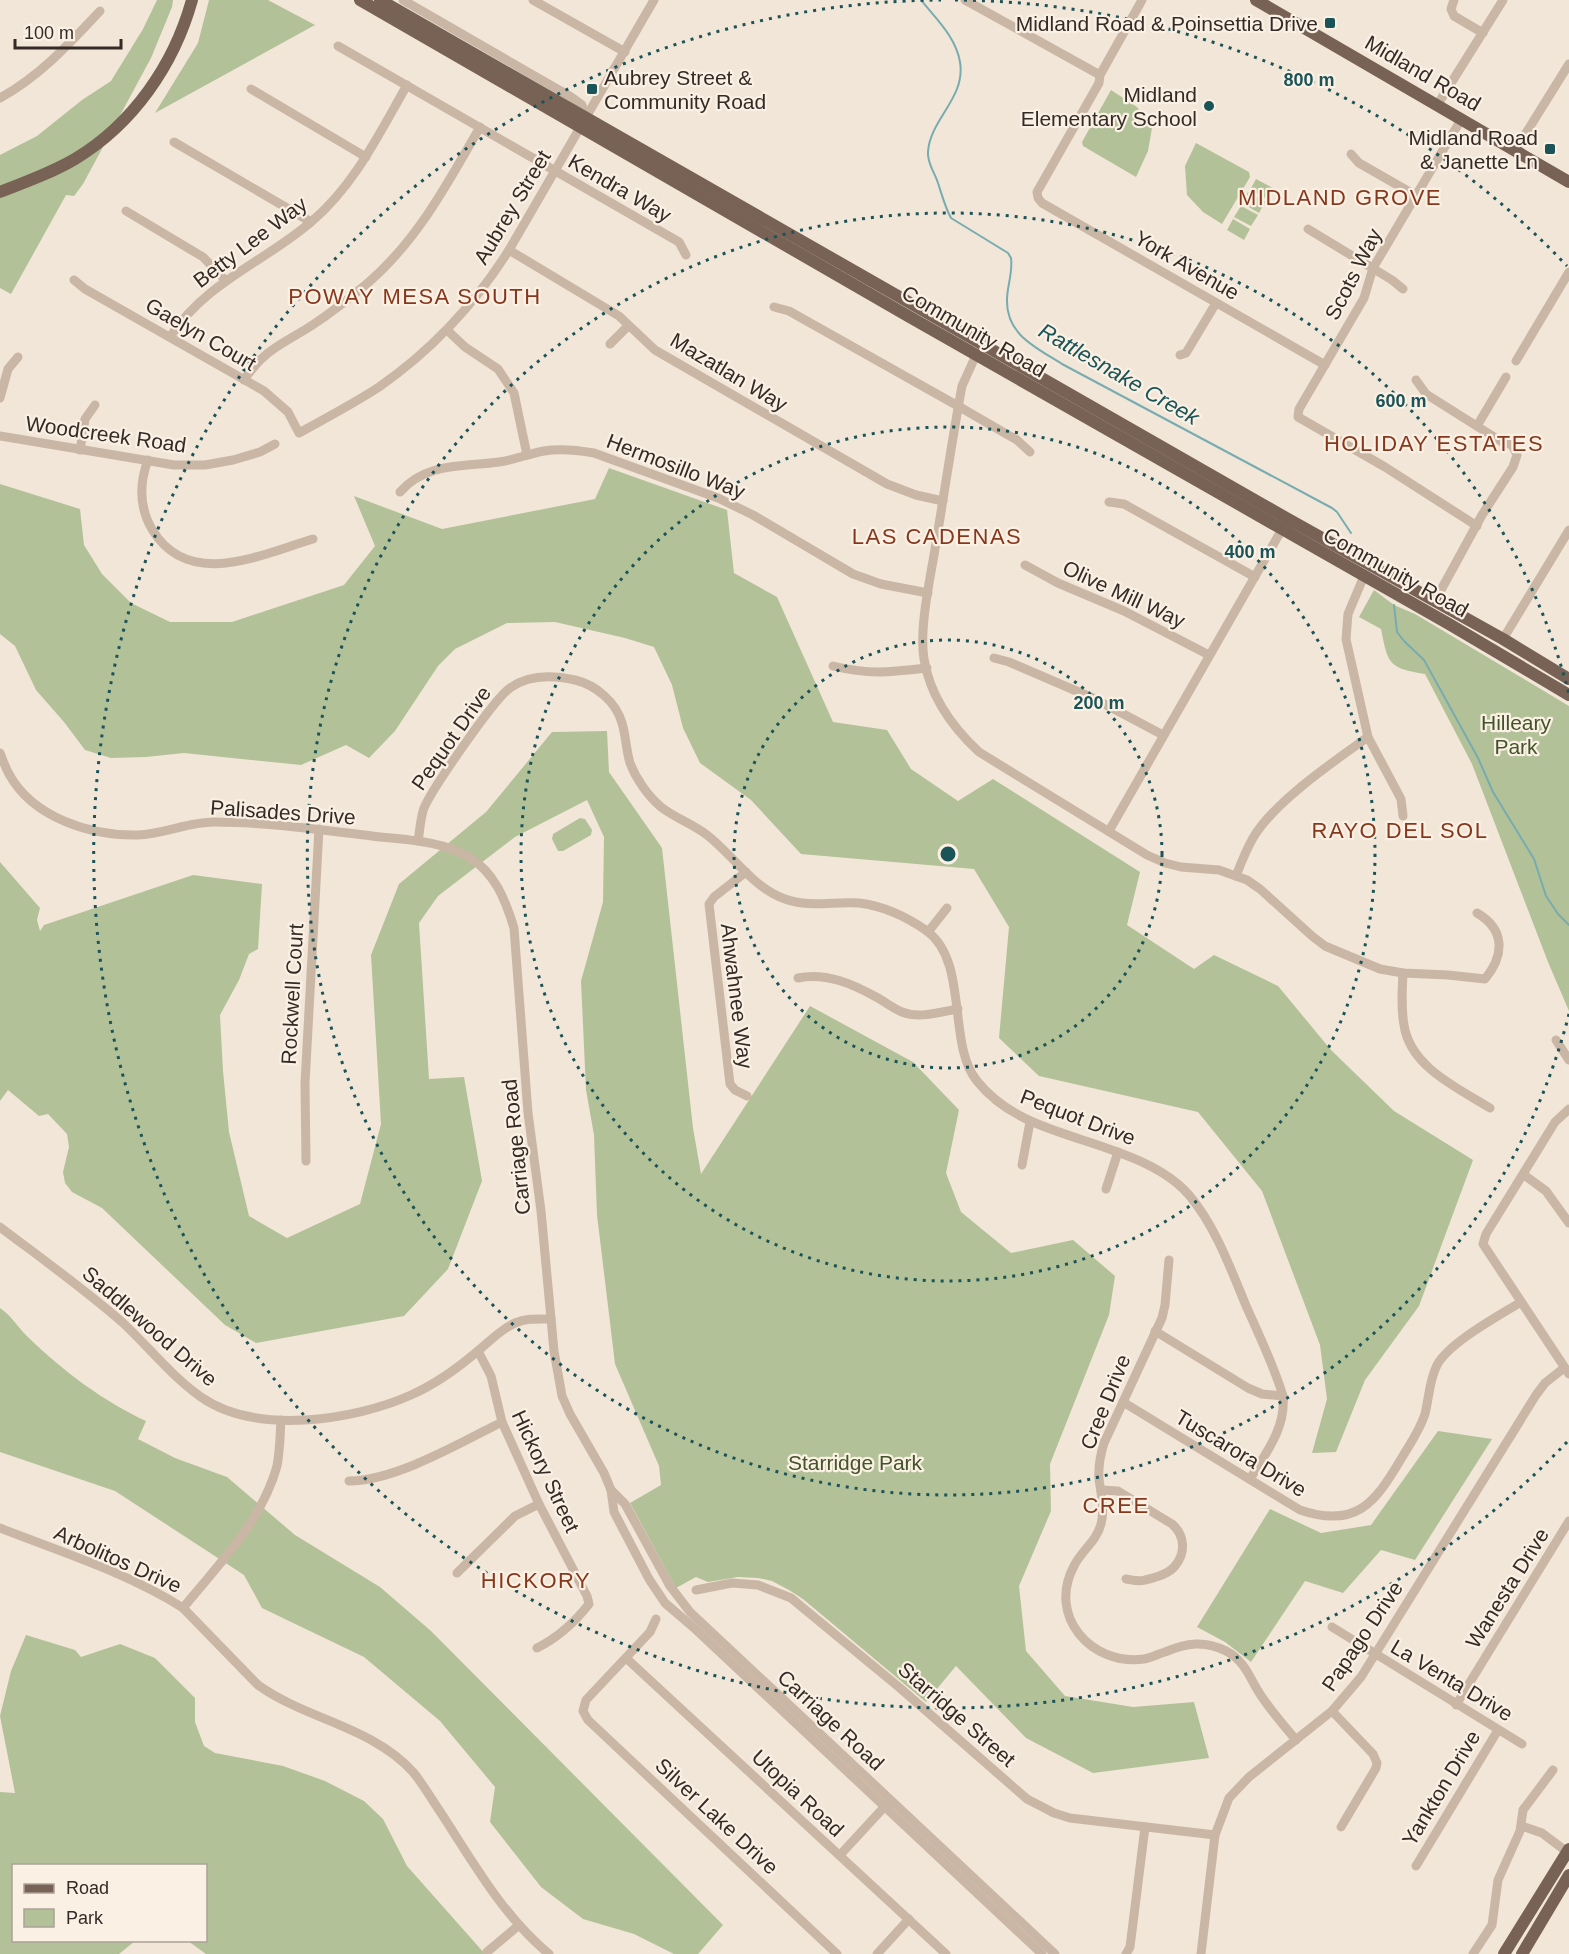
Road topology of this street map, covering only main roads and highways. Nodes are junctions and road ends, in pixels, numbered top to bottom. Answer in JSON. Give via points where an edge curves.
{"nodes":[{"id":1,"x":192,"y":0,"type":"edge"},
{"id":2,"x":360,"y":0,"type":"edge"},
{"id":3,"x":380,"y":0,"type":"edge"},
{"id":4,"x":1256,"y":0,"type":"edge"},
{"id":5,"x":583,"y":123,"type":"junction"},
{"id":6,"x":1569,"y":182,"type":"edge"},
{"id":7,"x":0,"y":192,"type":"edge"},
{"id":8,"x":916,"y":307,"type":"junction"},
{"id":9,"x":976,"y":355,"type":"junction"},
{"id":10,"x":1032,"y":373,"type":"junction"},
{"id":11,"x":1285,"y":524,"type":"junction"},
{"id":12,"x":1364,"y":576,"type":"junction"},
{"id":13,"x":1409,"y":586,"type":"junction"},
{"id":14,"x":1390,"y":591,"type":"junction"},
{"id":15,"x":1435,"y":601,"type":"junction"},
{"id":16,"x":1449,"y":624,"type":"junction"},
{"id":17,"x":1503,"y":639,"type":"junction"},
{"id":18,"x":1497,"y":652,"type":"junction"},
{"id":19,"x":1541,"y":662,"type":"junction"},
{"id":20,"x":1569,"y":679,"type":"edge"},
{"id":21,"x":1569,"y":695,"type":"edge"},
{"id":22,"x":1568,"y":1851,"type":"edge"},
{"id":23,"x":1569,"y":1875,"type":"edge"},
{"id":24,"x":1504,"y":1954,"type":"edge"},
{"id":25,"x":1522,"y":1954,"type":"edge"}],
"edges":[{"from":1,"to":7,"type":"main road","via":[[167,63],[128,115],[102,140],[75,158],[43,176]]},
{"from":2,"to":5,"type":"main road","name":"Community Road"},
{"from":3,"to":5,"type":"main road","name":"Community Road"},
{"from":4,"to":6,"type":"main road","name":"Midland Road"},
{"from":5,"to":8,"type":"main road","name":"Community Road"},
{"from":5,"to":9,"type":"main road","name":"Community Road"},
{"from":8,"to":9,"type":"main road","via":[[929,321],[974,347]]},
{"from":8,"to":10,"type":"main road","name":"Community Road"},
{"from":9,"to":10,"type":"main road","via":[[983,351],[1020,372]]},
{"from":9,"to":11,"type":"main road","name":"Community Road"},
{"from":10,"to":11,"type":"main road","name":"Community Road"},
{"from":11,"to":12,"type":"main road","name":"Community Road"},
{"from":11,"to":13,"type":"main road","name":"Community Road"},
{"from":12,"to":13,"type":"main road","via":[[1373,574],[1399,587]]},
{"from":12,"to":14,"type":"main road","name":"Community Road"},
{"from":13,"to":15,"type":"main road","name":"Community Road"},
{"from":14,"to":15,"type":"main road","via":[[1429,605]]},
{"from":14,"to":16,"type":"main road","name":"Community Road"},
{"from":15,"to":17,"type":"main road","name":"Community Road"},
{"from":16,"to":17,"type":"main road","via":[[1466,627],[1498,644]]},
{"from":16,"to":18,"type":"main road","name":"Community Road"},
{"from":17,"to":19,"type":"main road","name":"Community Road"},
{"from":18,"to":19,"type":"main road","via":[[1507,652],[1536,668]]},
{"from":18,"to":21,"type":"main road","name":"Community Road"},
{"from":19,"to":20,"type":"main road","name":"Community Road"},
{"from":22,"to":24,"type":"main road"},
{"from":23,"to":25,"type":"main road"}]}
